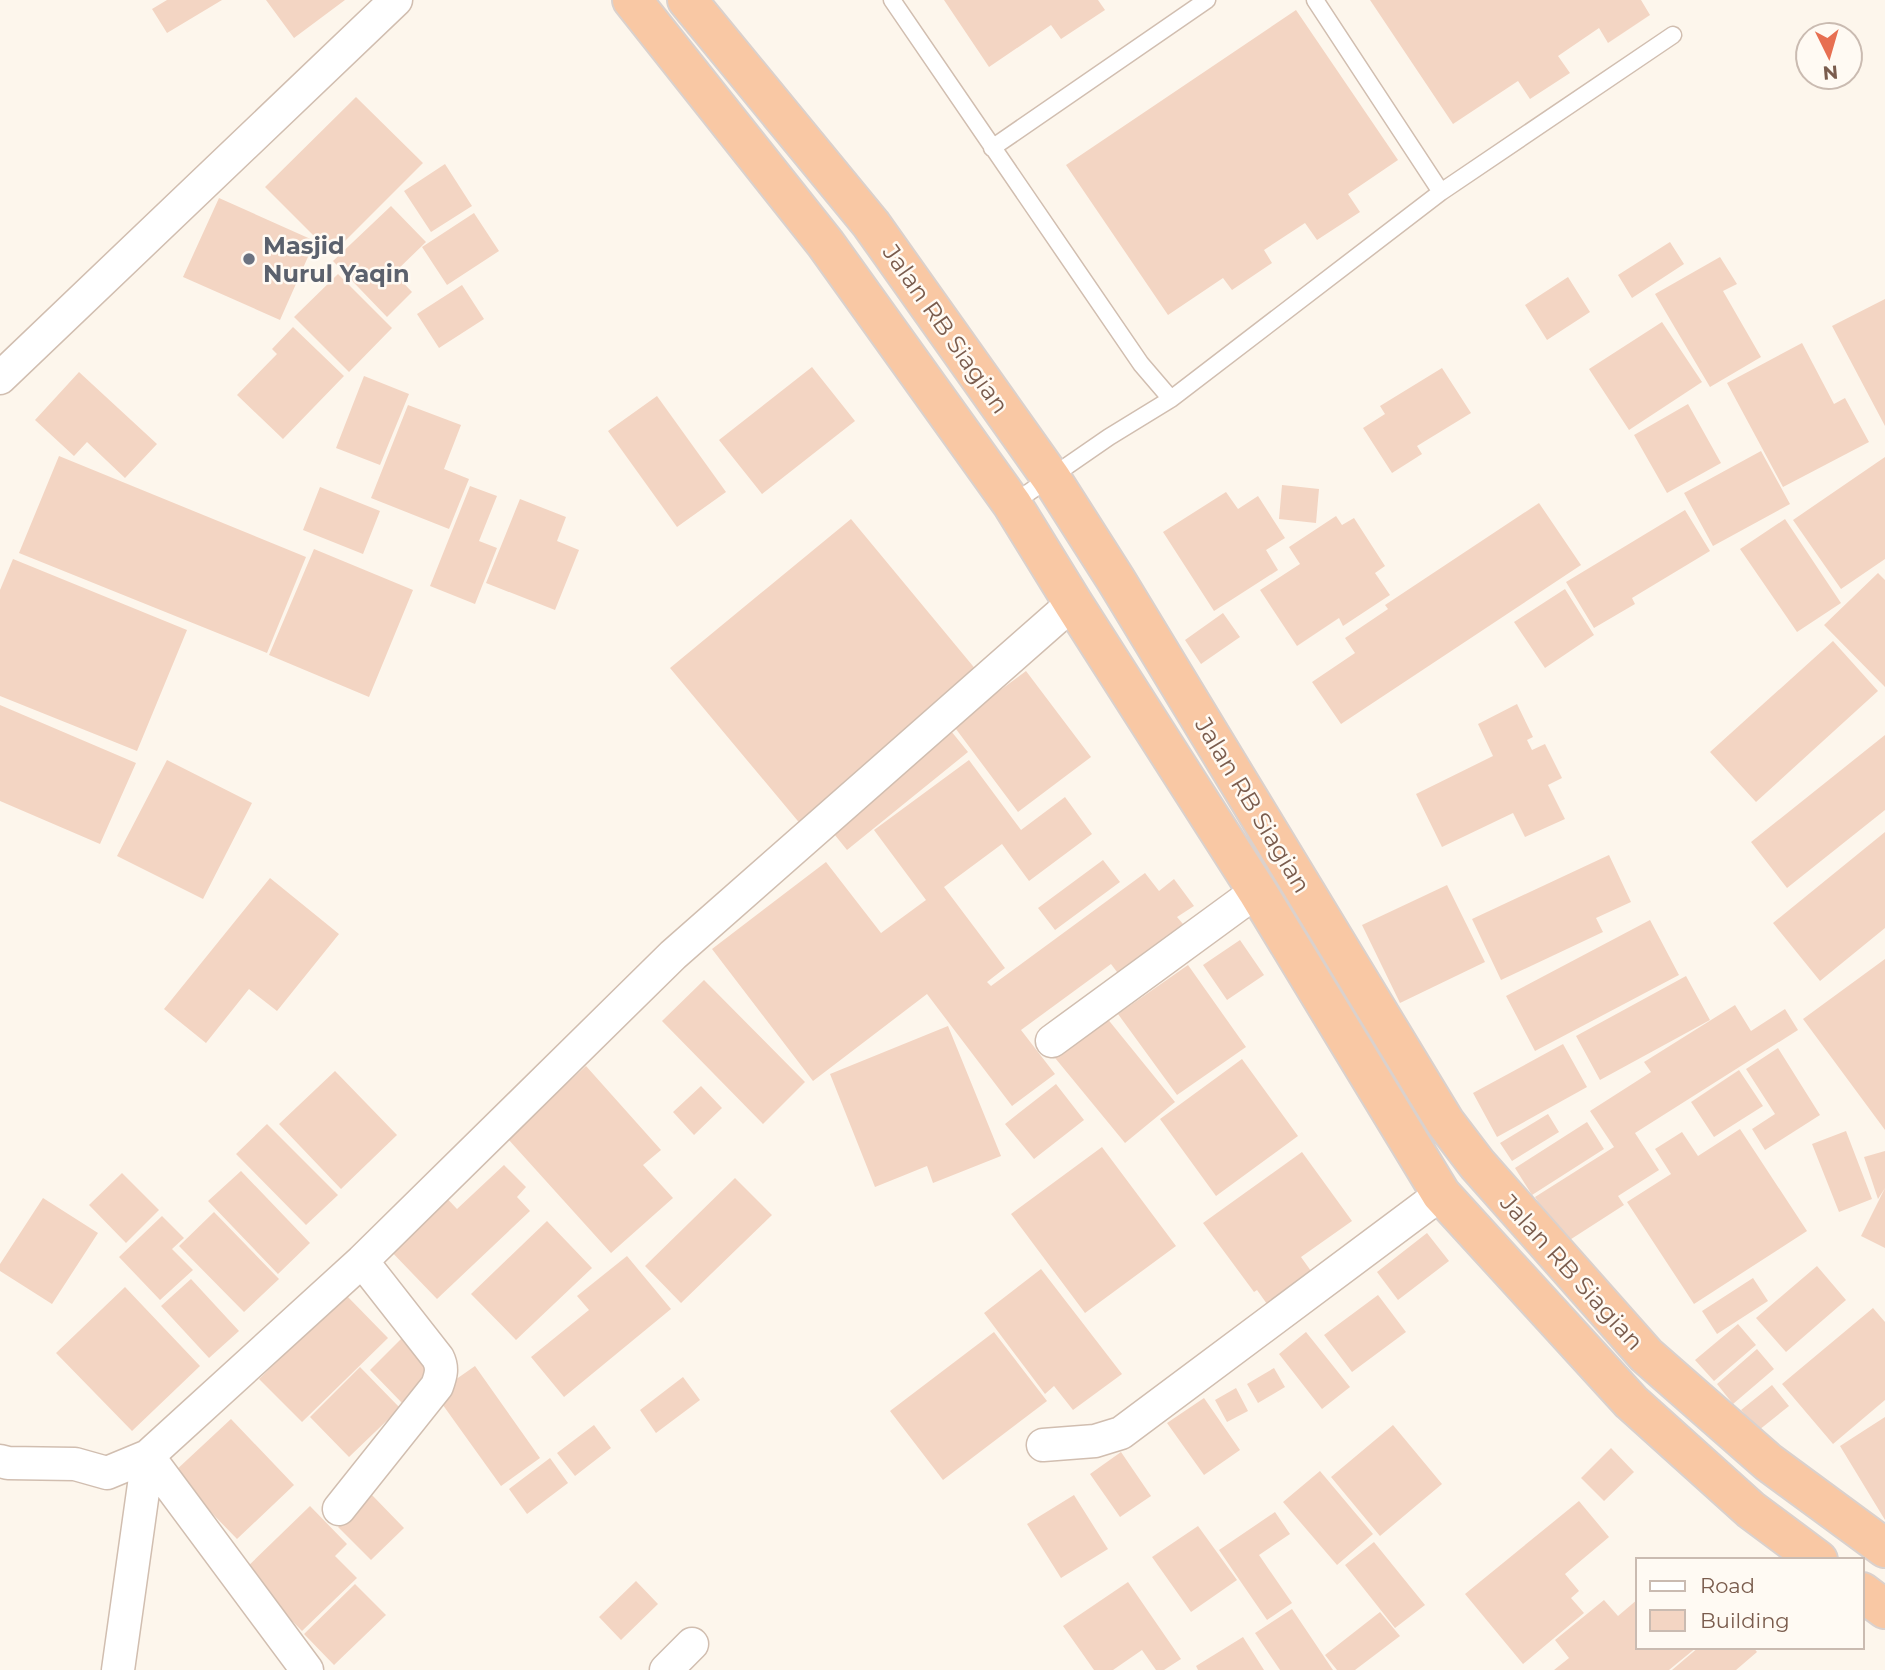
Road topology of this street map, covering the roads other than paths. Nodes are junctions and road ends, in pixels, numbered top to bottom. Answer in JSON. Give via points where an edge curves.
{"nodes":[{"id":1,"x":396,"y":0,"type":"edge"},
{"id":2,"x":632,"y":0,"type":"edge"},
{"id":3,"x":687,"y":0,"type":"edge"},
{"id":4,"x":892,"y":0,"type":"edge"},
{"id":5,"x":1207,"y":0,"type":"edge"},
{"id":6,"x":1315,"y":0,"type":"edge"},
{"id":7,"x":1673,"y":35,"type":"dead end"},
{"id":8,"x":992,"y":148,"type":"junction"},
{"id":9,"x":1441,"y":192,"type":"junction"},
{"id":10,"x":0,"y":378,"type":"edge"},
{"id":11,"x":1171,"y":398,"type":"junction"},
{"id":12,"x":1051,"y":478,"type":"junction"},
{"id":13,"x":1012,"y":504,"type":"junction"},
{"id":14,"x":1073,"y":603,"type":"junction"},
{"id":15,"x":1257,"y":891,"type":"junction"},
{"id":16,"x":1052,"y":1041,"type":"dead end"},
{"id":17,"x":1441,"y":1194,"type":"junction"},
{"id":18,"x":362,"y":1261,"type":"junction"},
{"id":19,"x":1043,"y":1445,"type":"dead end"},
{"id":20,"x":148,"y":1456,"type":"junction"},
{"id":21,"x":0,"y":1461,"type":"edge"},
{"id":22,"x":339,"y":1509,"type":"dead end"},
{"id":23,"x":1885,"y":1548,"type":"edge"},
{"id":24,"x":1815,"y":1558,"type":"edge"},
{"id":25,"x":1864,"y":1593,"type":"edge"},
{"id":26,"x":1885,"y":1609,"type":"edge"},
{"id":27,"x":692,"y":1644,"type":"dead end"},
{"id":28,"x":118,"y":1670,"type":"edge"},
{"id":29,"x":307,"y":1670,"type":"edge"},
{"id":30,"x":666,"y":1670,"type":"edge"}],
"edges":[{"from":1,"to":10,"type":"street"},
{"from":2,"to":13,"type":"highway","name":"Jalan RB Siagian","via":[[825,243]]},
{"from":3,"to":12,"type":"highway","name":"Jalan RB Siagian","via":[[871,224]]},
{"from":4,"to":8,"type":"lane"},
{"from":5,"to":8,"type":"lane"},
{"from":6,"to":9,"type":"lane"},
{"from":7,"to":9,"type":"lane"},
{"from":8,"to":11,"type":"lane","via":[[1141,364]]},
{"from":9,"to":11,"type":"lane"},
{"from":11,"to":12,"type":"lane"},
{"from":12,"to":13,"type":"lane"},
{"from":12,"to":23,"type":"highway","name":"Jalan RB Siagian","via":[[1445,1122],[1476,1164],[1646,1355],[1769,1462]]},
{"from":13,"to":14,"type":"highway","name":"Jalan RB Siagian"},
{"from":14,"to":15,"type":"highway","name":"Jalan RB Siagian"},
{"from":14,"to":18,"type":"street","via":[[673,955]]},
{"from":15,"to":16,"type":"street"},
{"from":15,"to":17,"type":"highway","name":"Jalan RB Siagian"},
{"from":17,"to":19,"type":"street","via":[[1121,1433],[1095,1441]]},
{"from":17,"to":24,"type":"highway","name":"Jalan RB Siagian","via":[[1631,1402],[1751,1510]]},
{"from":18,"to":20,"type":"street"},
{"from":18,"to":22,"type":"street","via":[[438,1358],[441,1374]]},
{"from":20,"to":21,"type":"street","via":[[107,1473],[75,1465]]},
{"from":20,"to":28,"type":"street"},
{"from":20,"to":29,"type":"street"},
{"from":25,"to":26,"type":"highway"},
{"from":27,"to":30,"type":"street"}]}
